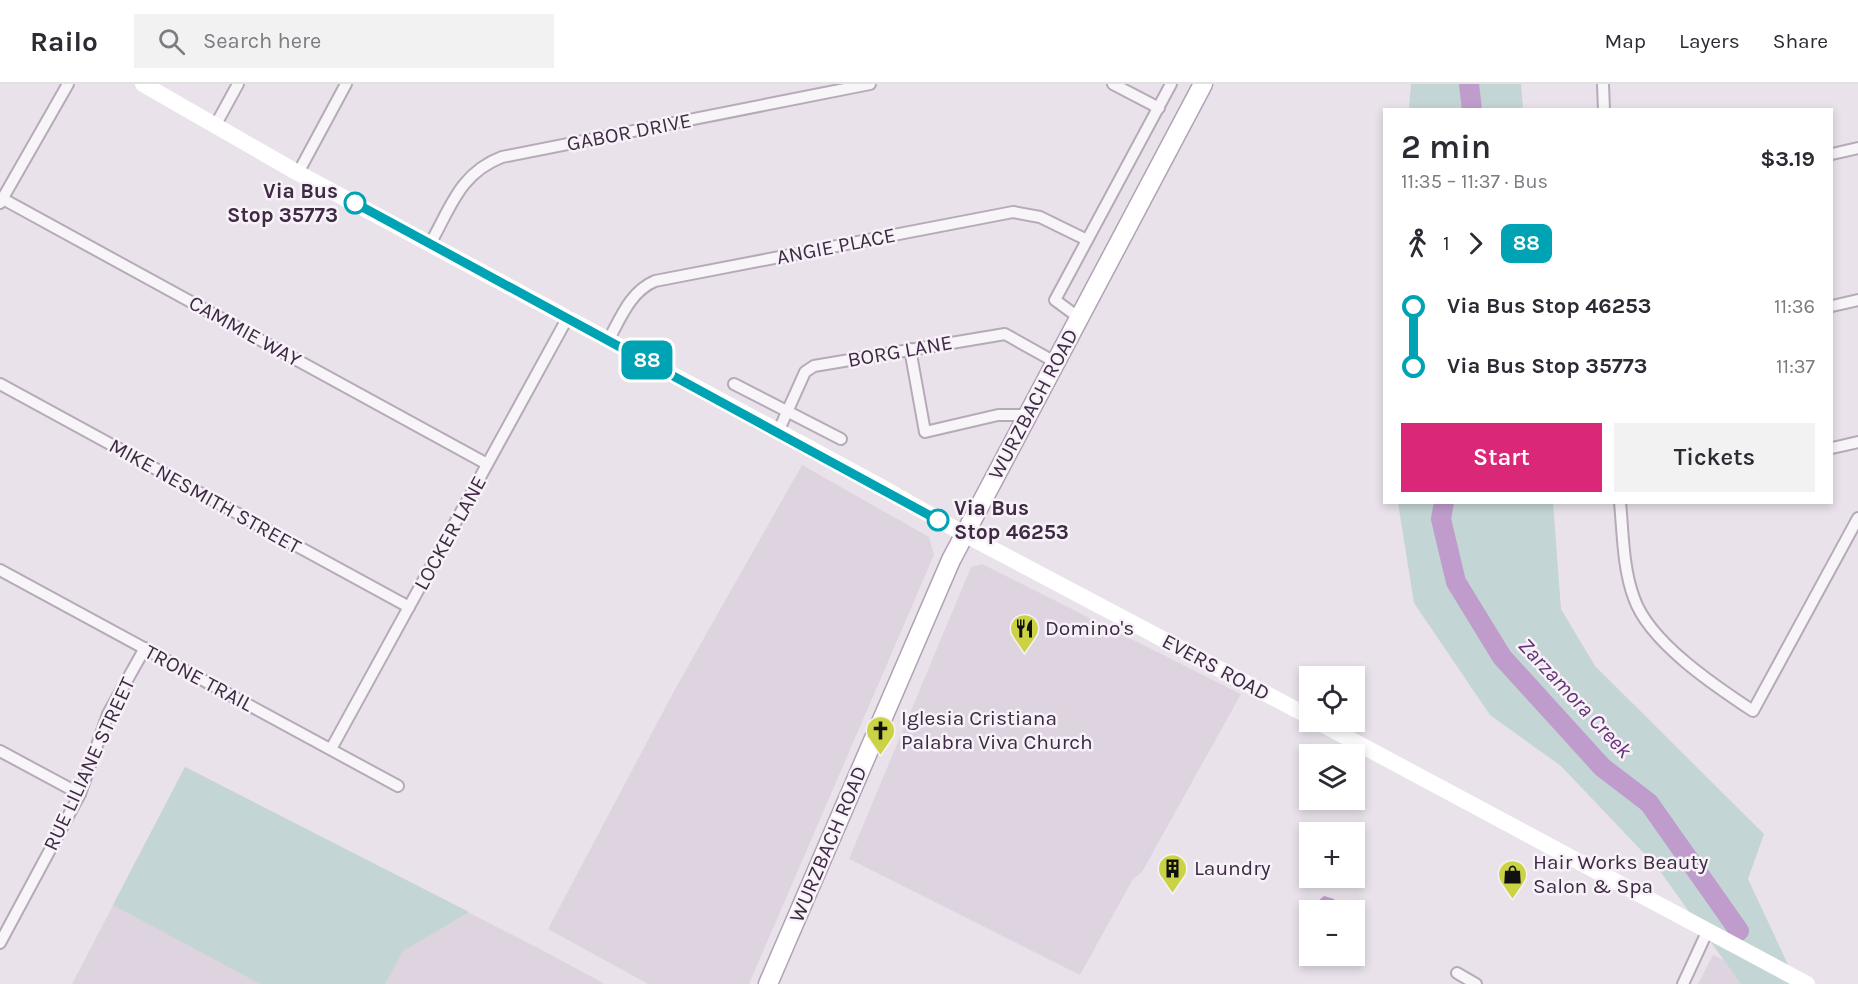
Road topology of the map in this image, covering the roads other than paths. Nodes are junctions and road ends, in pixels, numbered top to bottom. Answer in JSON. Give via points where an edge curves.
{"nodes":[{"id":1,"x":68,"y":84,"type":"edge"},
{"id":2,"x":143,"y":84,"type":"edge"},
{"id":3,"x":238,"y":84,"type":"edge"},
{"id":4,"x":346,"y":84,"type":"edge"},
{"id":5,"x":870,"y":84,"type":"edge"},
{"id":6,"x":1113,"y":84,"type":"edge"},
{"id":7,"x":1172,"y":84,"type":"edge"},
{"id":8,"x":1203,"y":84,"type":"edge"},
{"id":9,"x":1603,"y":84,"type":"edge"},
{"id":10,"x":1159,"y":108,"type":"junction"},
{"id":11,"x":1604,"y":108,"type":"edge"},
{"id":12,"x":214,"y":126,"type":"junction"},
{"id":13,"x":1858,"y":148,"type":"edge"},
{"id":14,"x":1833,"y":154,"type":"edge"},
{"id":15,"x":298,"y":172,"type":"junction"},
{"id":16,"x":1,"y":201,"type":"edge"},
{"id":17,"x":1087,"y":240,"type":"junction"},
{"id":18,"x":430,"y":244,"type":"junction"},
{"id":19,"x":1858,"y":300,"type":"edge"},
{"id":20,"x":1833,"y":306,"type":"edge"},
{"id":21,"x":568,"y":316,"type":"junction"},
{"id":22,"x":1078,"y":317,"type":"junction"},
{"id":23,"x":609,"y":339,"type":"junction"},
{"id":24,"x":910,"y":349,"type":"junction"},
{"id":25,"x":1055,"y":362,"type":"junction"},
{"id":26,"x":0,"y":384,"type":"edge"},
{"id":27,"x":734,"y":384,"type":"dead end"},
{"id":28,"x":788,"y":411,"type":"junction"},
{"id":29,"x":1026,"y":415,"type":"junction"},
{"id":30,"x":777,"y":432,"type":"junction"},
{"id":31,"x":841,"y":439,"type":"dead end"},
{"id":32,"x":1858,"y":442,"type":"edge"},
{"id":33,"x":1833,"y":448,"type":"edge"},
{"id":34,"x":487,"y":464,"type":"junction"},
{"id":35,"x":1620,"y":504,"type":"edge"},
{"id":36,"x":1858,"y":518,"type":"edge"},
{"id":37,"x":964,"y":534,"type":"junction"},
{"id":38,"x":0,"y":570,"type":"edge"},
{"id":39,"x":409,"y":607,"type":"junction"},
{"id":40,"x":145,"y":648,"type":"junction"},
{"id":41,"x":1299,"y":711,"type":"edge"},
{"id":42,"x":1337,"y":732,"type":"edge"},
{"id":43,"x":331,"y":749,"type":"junction"},
{"id":44,"x":0,"y":751,"type":"edge"},
{"id":45,"x":398,"y":786,"type":"dead end"},
{"id":46,"x":80,"y":794,"type":"junction"},
{"id":47,"x":1708,"y":930,"type":"junction"},
{"id":48,"x":0,"y":943,"type":"edge"},
{"id":49,"x":1456,"y":973,"type":"dead end"},
{"id":50,"x":768,"y":984,"type":"edge"},
{"id":51,"x":1476,"y":984,"type":"edge"},
{"id":52,"x":1683,"y":984,"type":"edge"},
{"id":53,"x":1807,"y":984,"type":"edge"}],
"edges":[{"from":1,"to":16,"type":"street"},
{"from":2,"to":12,"type":"main road","name":"EVERS ROAD"},
{"from":3,"to":12,"type":"street"},
{"from":4,"to":15,"type":"street"},
{"from":5,"to":18,"type":"street","name":"GABOR DRIVE","via":[[483,164],[471,174]]},
{"from":6,"to":10,"type":"street"},
{"from":7,"to":10,"type":"street","name":"WURZBACH ROAD"},
{"from":8,"to":22,"type":"main road","name":"WURZBACH ROAD"},
{"from":9,"to":11,"type":"street"},
{"from":10,"to":17,"type":"street","name":"WURZBACH ROAD"},
{"from":12,"to":15,"type":"main road","name":"EVERS ROAD"},
{"from":13,"to":14,"type":"street"},
{"from":15,"to":18,"type":"main road","name":"EVERS ROAD"},
{"from":16,"to":34,"type":"street","name":"CAMMIE WAY"},
{"from":17,"to":22,"type":"street","name":"WURZBACH ROAD","via":[[1054,300]]},
{"from":17,"to":23,"type":"street","name":"ANGIE PLACE","via":[[1040,217],[1013,212],[655,280],[632,298]]},
{"from":18,"to":21,"type":"main road","name":"EVERS ROAD"},
{"from":19,"to":20,"type":"street"},
{"from":21,"to":23,"type":"main road","name":"EVERS ROAD"},
{"from":21,"to":34,"type":"street","name":"LOCKER LANE"},
{"from":22,"to":25,"type":"main road","name":"WURZBACH ROAD"},
{"from":23,"to":30,"type":"main road","name":"EVERS ROAD"},
{"from":24,"to":25,"type":"street","name":"BORG LANE","via":[[1005,334]]},
{"from":24,"to":28,"type":"street","name":"BORG LANE","via":[[814,366],[805,372]]},
{"from":24,"to":29,"type":"street","via":[[925,432],[998,415]]},
{"from":25,"to":29,"type":"main road","name":"WURZBACH ROAD"},
{"from":26,"to":39,"type":"street","name":"MIKE NESMITH STREET"},
{"from":27,"to":28,"type":"street"},
{"from":28,"to":30,"type":"street","name":"BORG LANE"},
{"from":28,"to":31,"type":"street"},
{"from":29,"to":37,"type":"main road","name":"WURZBACH ROAD"},
{"from":30,"to":37,"type":"main road","name":"EVERS ROAD"},
{"from":32,"to":33,"type":"street"},
{"from":34,"to":39,"type":"street","name":"LOCKER LANE"},
{"from":35,"to":36,"type":"street","via":[[1630,586],[1642,617],[1656,635],[1720,690],[1753,711]]},
{"from":37,"to":41,"type":"main road","name":"EVERS ROAD"},
{"from":37,"to":50,"type":"main road","name":"WURZBACH ROAD"},
{"from":38,"to":40,"type":"street","name":"TRONE TRAIL"},
{"from":39,"to":43,"type":"street","name":"LOCKER LANE"},
{"from":40,"to":43,"type":"street","name":"TRONE TRAIL"},
{"from":40,"to":46,"type":"street","name":"RUE LILIANE STREET","via":[[108,714]]},
{"from":42,"to":47,"type":"main road"},
{"from":43,"to":45,"type":"street","name":"TRONE TRAIL"},
{"from":44,"to":46,"type":"street"},
{"from":46,"to":48,"type":"street","name":"RUE LILIANE STREET"},
{"from":47,"to":52,"type":"street"},
{"from":47,"to":53,"type":"main road"},
{"from":49,"to":51,"type":"street"}]}
